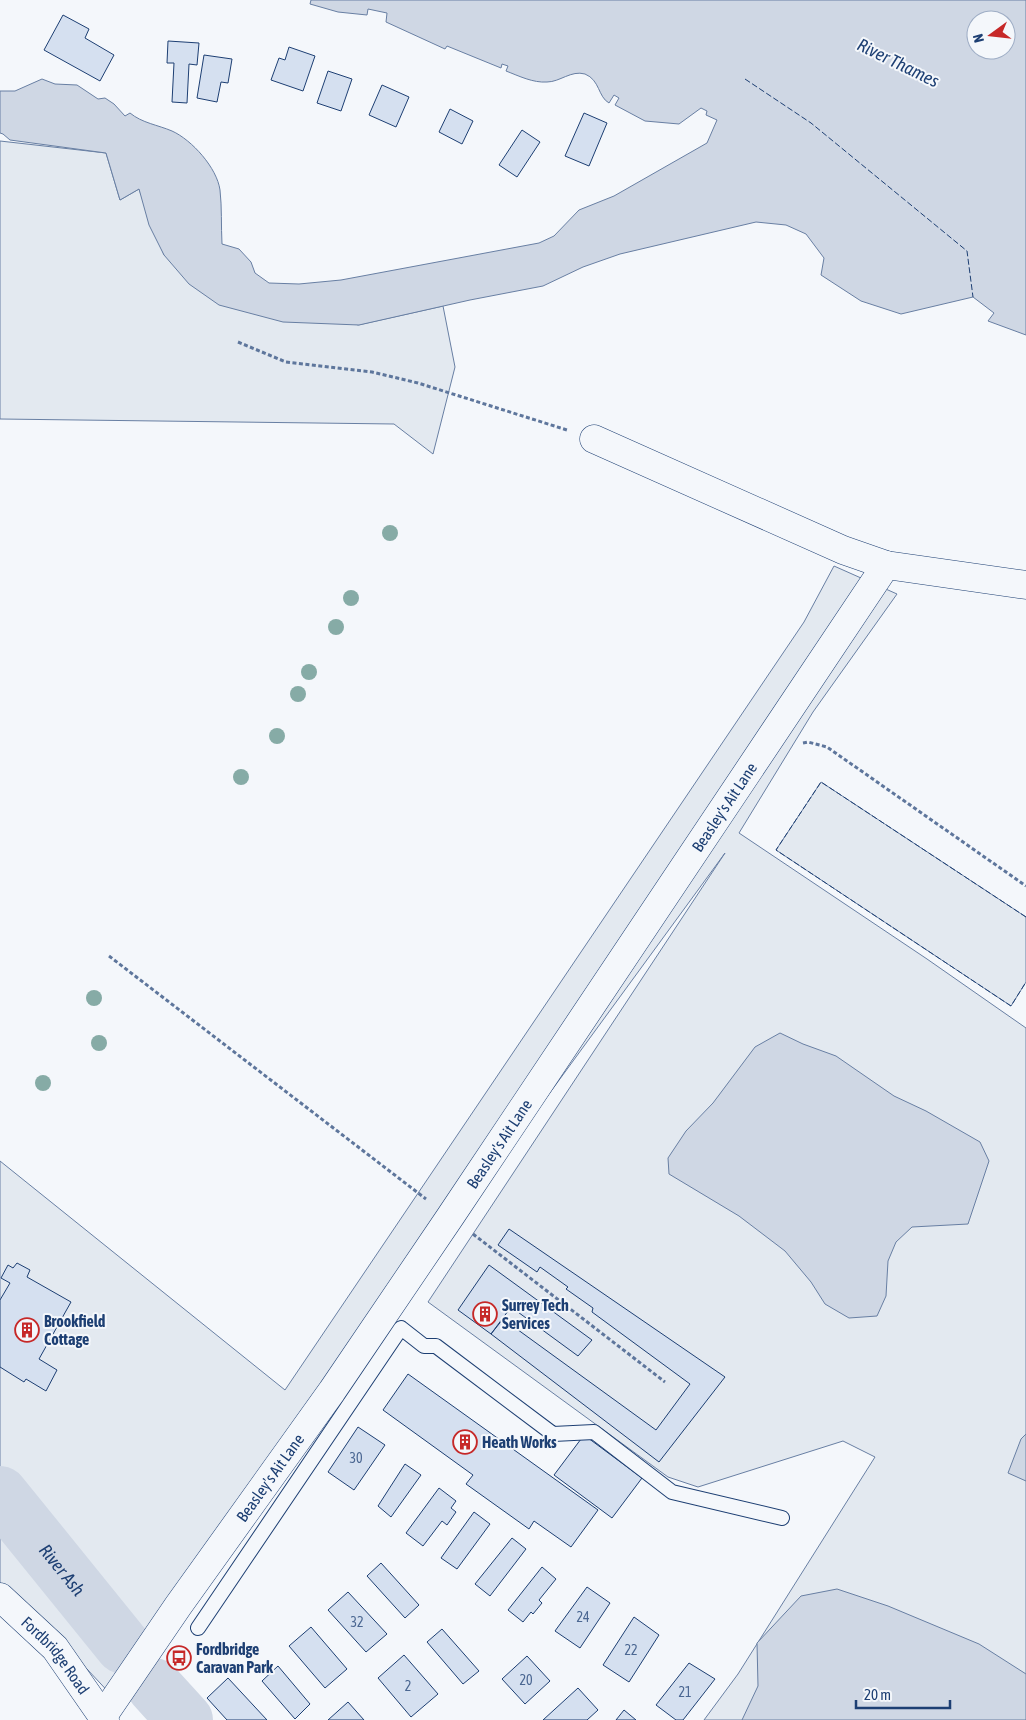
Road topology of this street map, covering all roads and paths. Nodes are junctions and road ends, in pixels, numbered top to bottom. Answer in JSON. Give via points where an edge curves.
{"nodes":[{"id":1,"x":238,"y":342,"type":"dead end"},
{"id":2,"x":594,"y":439,"type":"joint"},
{"id":3,"x":886,"y":565,"type":"junction"},
{"id":4,"x":1026,"y":585,"type":"edge"},
{"id":5,"x":827,"y":747,"type":"dead end"},
{"id":6,"x":1026,"y":886,"type":"edge"},
{"id":7,"x":109,"y":956,"type":"dead end"},
{"id":8,"x":450,"y":1217,"type":"junction"},
{"id":9,"x":665,"y":1382,"type":"dead end"},
{"id":10,"x":782,"y":1518,"type":"dead end"},
{"id":11,"x":0,"y":1597,"type":"edge"},
{"id":12,"x":198,"y":1628,"type":"dead end"},
{"id":13,"x":104,"y":1718,"type":"edge"}],
"edges":[{"from":1,"to":2,"type":"path","via":[[286,362],[372,372],[418,383]]},
{"from":2,"to":3,"type":"street","via":[[843,550]]},
{"from":3,"to":4,"type":"street"},
{"from":3,"to":8,"type":"street","name":"Beasley's Ait Lane"},
{"from":5,"to":6,"type":"path"},
{"from":7,"to":8,"type":"path"},
{"from":8,"to":9,"type":"path"},
{"from":8,"to":13,"type":"street","name":"Beasley's Ait Lane","via":[[332,1391],[178,1606]]},
{"from":10,"to":12,"type":"lane","via":[[672,1492],[594,1432],[553,1434],[436,1346],[424,1346],[401,1328]]},
{"from":11,"to":13,"type":"street","name":"Fordbridge Road","via":[[55,1648]]}]}
